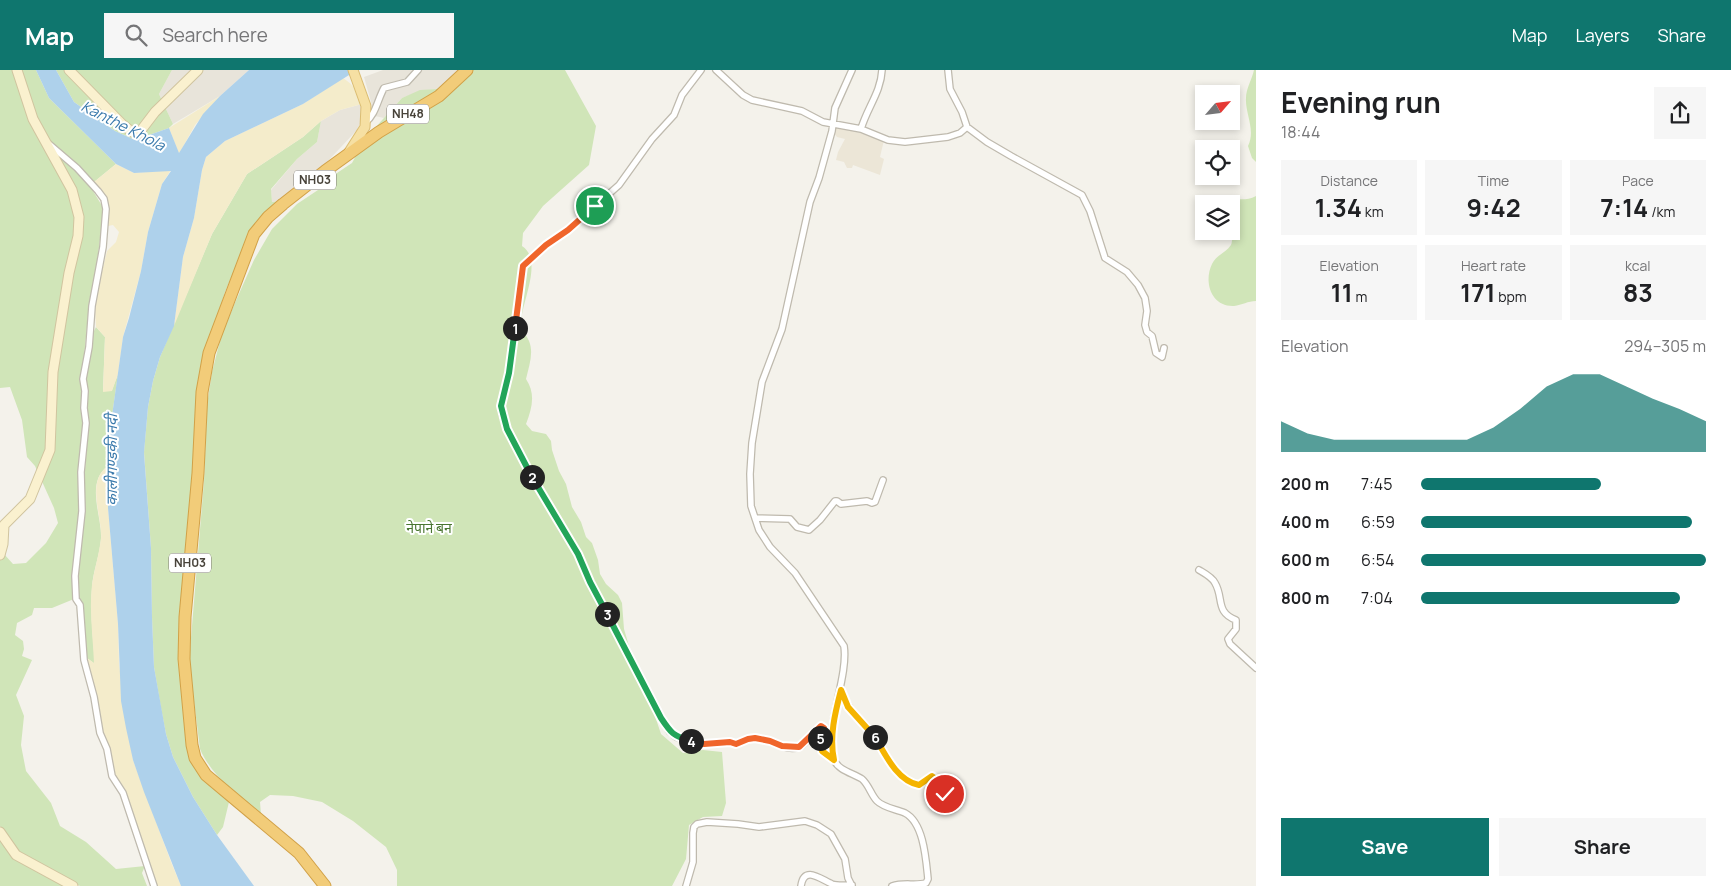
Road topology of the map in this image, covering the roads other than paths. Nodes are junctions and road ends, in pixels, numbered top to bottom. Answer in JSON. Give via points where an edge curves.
{"nodes":[{"id":1,"x":17,"y":70,"type":"edge"},
{"id":2,"x":68,"y":70,"type":"edge"},
{"id":3,"x":198,"y":70,"type":"edge"},
{"id":4,"x":353,"y":70,"type":"edge"},
{"id":5,"x":418,"y":70,"type":"edge"},
{"id":6,"x":467,"y":70,"type":"edge"},
{"id":7,"x":701,"y":70,"type":"edge"},
{"id":8,"x":716,"y":70,"type":"edge"},
{"id":9,"x":852,"y":70,"type":"edge"},
{"id":10,"x":882,"y":70,"type":"edge"},
{"id":11,"x":948,"y":70,"type":"edge"},
{"id":12,"x":365,"y":123,"type":"junction"},
{"id":13,"x":832,"y":124,"type":"junction"},
{"id":14,"x":967,"y":126,"type":"junction"},
{"id":15,"x":861,"y":129,"type":"junction"},
{"id":16,"x":44,"y":139,"type":"junction"},
{"id":17,"x":347,"y":156,"type":"junction"},
{"id":18,"x":1164,"y":348,"type":"dead end"},
{"id":19,"x":883,"y":480,"type":"dead end"},
{"id":20,"x":755,"y":518,"type":"junction"},
{"id":21,"x":0,"y":555,"type":"edge"},
{"id":22,"x":1199,"y":570,"type":"dead end"},
{"id":23,"x":1256,"y":668,"type":"edge"},
{"id":24,"x":841,"y":690,"type":"junction"},
{"id":25,"x":834,"y":760,"type":"junction"},
{"id":26,"x":950,"y":793,"type":"dead end"},
{"id":27,"x":0,"y":832,"type":"edge"},
{"id":28,"x":852,"y":885,"type":"edge"},
{"id":29,"x":73,"y":886,"type":"edge"},
{"id":30,"x":154,"y":886,"type":"edge"},
{"id":31,"x":325,"y":886,"type":"edge"},
{"id":32,"x":686,"y":886,"type":"edge"},
{"id":33,"x":802,"y":886,"type":"edge"},
{"id":34,"x":892,"y":886,"type":"edge"}],
"edges":[{"from":1,"to":16,"type":"main road","via":[[33,119]]},
{"from":2,"to":3,"type":"main road","via":[[122,124],[139,133],[155,112]]},
{"from":4,"to":12,"type":"main road","number":"NH03","via":[[366,106]]},
{"from":5,"to":12,"type":"street","via":[[407,82],[384,88],[374,116]]},
{"from":6,"to":17,"type":"highway","number":"NH48","via":[[439,96],[379,132]]},
{"from":7,"to":25,"type":"street","via":[[682,95],[674,114],[619,185],[523,266],[502,414],[518,451],[578,554],[670,732],[676,737],[704,744],[736,744],[755,738],[799,747],[821,726],[824,728],[821,748]]},
{"from":8,"to":13,"type":"street","via":[[752,100],[802,111]]},
{"from":9,"to":13,"type":"street","via":[[835,108]]},
{"from":10,"to":15,"type":"street","via":[[880,87]]},
{"from":11,"to":14,"type":"street","via":[[950,89]]},
{"from":12,"to":17,"type":"main road","number":"NH03"},
{"from":13,"to":15,"type":"street"},
{"from":13,"to":20,"type":"street","via":[[810,202],[782,329],[762,382],[750,474],[751,506]]},
{"from":14,"to":15,"type":"street","via":[[960,133],[948,137],[904,142],[888,140]]},
{"from":14,"to":18,"type":"street","via":[[987,142],[1082,195],[1106,258],[1127,272],[1145,298],[1146,332],[1152,336],[1156,353],[1162,357]]},
{"from":16,"to":21,"type":"main road","via":[[72,190],[79,217],[78,236],[53,372],[50,450],[30,499],[4,525]]},
{"from":16,"to":30,"type":"street","via":[[84,175],[104,199],[106,209],[83,378],[86,423],[75,593],[80,605],[84,660],[100,733],[112,776],[123,793]]},
{"from":17,"to":31,"type":"highway","number":"NH03","via":[[283,204],[254,234],[209,353],[202,392],[185,617],[184,659],[192,744],[198,764],[210,778],[299,853]]},
{"from":19,"to":20,"type":"street","via":[[875,502],[841,504],[835,501],[809,530],[797,527],[790,519]]},
{"from":20,"to":24,"type":"street","via":[[770,547],[795,573],[844,646],[846,656]]},
{"from":22,"to":23,"type":"street","via":[[1216,583],[1221,607],[1236,620],[1236,629],[1228,639],[1230,644]]},
{"from":24,"to":25,"type":"street","via":[[832,741]]},
{"from":24,"to":26,"type":"street","via":[[848,707],[873,734],[903,777],[919,785],[932,776],[937,780],[940,792]]},
{"from":25,"to":34,"type":"street","via":[[864,781],[878,802],[907,814],[917,825],[928,879],[918,885],[901,883]]},
{"from":27,"to":29,"type":"main road","via":[[16,854]]},
{"from":28,"to":32,"type":"street","via":[[845,859],[831,834],[805,821],[759,827],[697,824],[693,833],[693,862]]},
{"from":28,"to":33,"type":"street","via":[[832,884],[812,875],[802,880]]}]}
